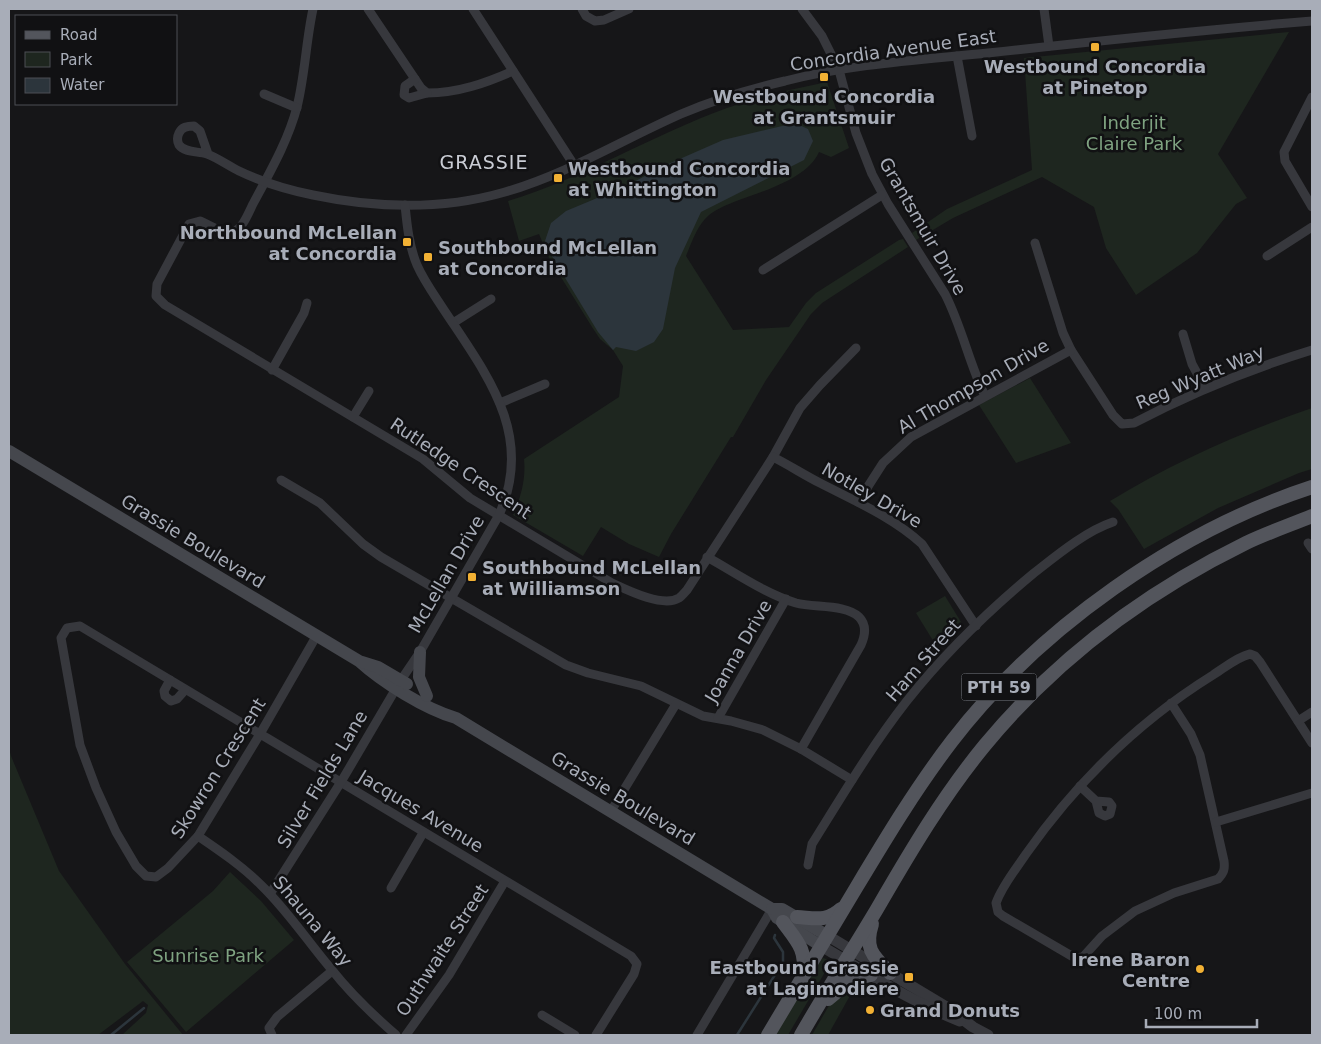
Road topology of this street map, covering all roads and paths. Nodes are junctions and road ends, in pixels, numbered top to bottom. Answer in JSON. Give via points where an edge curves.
{"nodes":[{"id":1,"x":313,"y":9,"type":"edge"},
{"id":2,"x":368,"y":9,"type":"edge"},
{"id":3,"x":473,"y":9,"type":"edge"},
{"id":4,"x":582,"y":9,"type":"edge"},
{"id":5,"x":629,"y":9,"type":"edge"},
{"id":6,"x":802,"y":9,"type":"edge"},
{"id":7,"x":1044,"y":9,"type":"edge"},
{"id":8,"x":1312,"y":20,"type":"edge"},
{"id":9,"x":1048,"y":46,"type":"junction"},
{"id":10,"x":957,"y":56,"type":"junction"},
{"id":11,"x":838,"y":70,"type":"junction"},
{"id":12,"x":514,"y":71,"type":"junction"},
{"id":13,"x":414,"y":79,"type":"junction"},
{"id":14,"x":428,"y":93,"type":"junction"},
{"id":15,"x":264,"y":94,"type":"dead end"},
{"id":16,"x":1312,"y":97,"type":"edge"},
{"id":17,"x":296,"y":108,"type":"junction"},
{"id":18,"x":972,"y":136,"type":"dead end"},
{"id":19,"x":208,"y":154,"type":"dead end"},
{"id":20,"x":574,"y":164,"type":"junction"},
{"id":21,"x":265,"y":182,"type":"junction"},
{"id":22,"x":882,"y":195,"type":"junction"},
{"id":23,"x":405,"y":205,"type":"junction"},
{"id":24,"x":1312,"y":207,"type":"edge"},
{"id":25,"x":1312,"y":227,"type":"edge"},
{"id":26,"x":1036,"y":243,"type":"dead end"},
{"id":27,"x":1267,"y":256,"type":"dead end"},
{"id":28,"x":763,"y":270,"type":"dead end"},
{"id":29,"x":491,"y":299,"type":"dead end"},
{"id":30,"x":307,"y":303,"type":"dead end"},
{"id":31,"x":453,"y":323,"type":"junction"},
{"id":32,"x":1183,"y":334,"type":"dead end"},
{"id":33,"x":856,"y":348,"type":"dead end"},
{"id":34,"x":1071,"y":350,"type":"junction"},
{"id":35,"x":1312,"y":350,"type":"edge"},
{"id":36,"x":272,"y":370,"type":"junction"},
{"id":37,"x":545,"y":384,"type":"dead end"},
{"id":38,"x":1205,"y":388,"type":"junction"},
{"id":39,"x":368,"y":391,"type":"dead end"},
{"id":40,"x":985,"y":396,"type":"junction"},
{"id":41,"x":500,"y":403,"type":"junction"},
{"id":42,"x":353,"y":417,"type":"junction"},
{"id":43,"x":9,"y":451,"type":"edge"},
{"id":44,"x":773,"y":456,"type":"junction"},
{"id":45,"x":281,"y":480,"type":"dead end"},
{"id":46,"x":1312,"y":487,"type":"edge"},
{"id":47,"x":858,"y":502,"type":"junction"},
{"id":48,"x":499,"y":515,"type":"junction"},
{"id":49,"x":1312,"y":516,"type":"edge"},
{"id":50,"x":1113,"y":522,"type":"dead end"},
{"id":51,"x":708,"y":557,"type":"junction"},
{"id":52,"x":452,"y":598,"type":"junction"},
{"id":53,"x":786,"y":599,"type":"junction"},
{"id":54,"x":976,"y":626,"type":"junction"},
{"id":55,"x":67,"y":628,"type":"joint"},
{"id":56,"x":317,"y":635,"type":"junction"},
{"id":57,"x":420,"y":652,"type":"junction"},
{"id":58,"x":170,"y":680,"type":"junction"},
{"id":59,"x":399,"y":684,"type":"junction"},
{"id":60,"x":185,"y":690,"type":"junction"},
{"id":61,"x":427,"y":696,"type":"junction"},
{"id":62,"x":1171,"y":703,"type":"junction"},
{"id":63,"x":676,"y":704,"type":"junction"},
{"id":64,"x":1312,"y":712,"type":"edge"},
{"id":65,"x":456,"y":718,"type":"junction"},
{"id":66,"x":718,"y":718,"type":"junction"},
{"id":67,"x":1298,"y":721,"type":"junction"},
{"id":68,"x":260,"y":734,"type":"junction"},
{"id":69,"x":1312,"y":743,"type":"edge"},
{"id":70,"x":801,"y":748,"type":"junction"},
{"id":71,"x":852,"y":780,"type":"junction"},
{"id":72,"x":341,"y":782,"type":"junction"},
{"id":73,"x":1080,"y":786,"type":"junction"},
{"id":74,"x":1312,"y":793,"type":"edge"},
{"id":75,"x":1096,"y":801,"type":"dead end"},
{"id":76,"x":611,"y":811,"type":"junction"},
{"id":77,"x":1216,"y":822,"type":"junction"},
{"id":78,"x":424,"y":833,"type":"junction"},
{"id":79,"x":198,"y":836,"type":"junction"},
{"id":80,"x":808,"y":865,"type":"dead end"},
{"id":81,"x":506,"y":881,"type":"junction"},
{"id":82,"x":391,"y":888,"type":"dead end"},
{"id":83,"x":855,"y":890,"type":"junction"},
{"id":84,"x":270,"y":894,"type":"junction"},
{"id":85,"x":877,"y":908,"type":"junction"},
{"id":86,"x":772,"y":909,"type":"junction"},
{"id":87,"x":797,"y":917,"type":"junction"},
{"id":88,"x":783,"y":922,"type":"junction"},
{"id":89,"x":824,"y":941,"type":"junction"},
{"id":90,"x":849,"y":955,"type":"junction"},
{"id":91,"x":332,"y":971,"type":"junction"},
{"id":92,"x":890,"y":973,"type":"junction"},
{"id":93,"x":871,"y":975,"type":"junction"},
{"id":94,"x":800,"y":982,"type":"junction"},
{"id":95,"x":814,"y":1013,"type":"junction"},
{"id":96,"x":542,"y":1015,"type":"dead end"},
{"id":97,"x":973,"y":1027,"type":"junction"},
{"id":98,"x":272,"y":1035,"type":"edge"},
{"id":99,"x":396,"y":1035,"type":"edge"},
{"id":100,"x":406,"y":1035,"type":"edge"},
{"id":101,"x":575,"y":1035,"type":"edge"},
{"id":102,"x":596,"y":1035,"type":"edge"},
{"id":103,"x":698,"y":1035,"type":"edge"},
{"id":104,"x":768,"y":1035,"type":"edge"},
{"id":105,"x":801,"y":1035,"type":"edge"},
{"id":106,"x":988,"y":1035,"type":"edge"}],
"edges":[{"from":1,"to":17,"type":"street"},
{"from":2,"to":13,"type":"street"},
{"from":3,"to":12,"type":"street"},
{"from":4,"to":5,"type":"street","via":[[594,21]]},
{"from":6,"to":11,"type":"street","name":"Grantsmuir Drive","via":[[822,36]]},
{"from":7,"to":9,"type":"street"},
{"from":8,"to":9,"type":"street","name":"Concordia Avenue East"},
{"from":9,"to":10,"type":"street","name":"Concordia Avenue East"},
{"from":10,"to":11,"type":"street","name":"Concordia Avenue East"},
{"from":10,"to":18,"type":"street"},
{"from":11,"to":20,"type":"street","name":"Concordia Avenue East","via":[[783,81],[712,102]]},
{"from":11,"to":22,"type":"street","name":"Grantsmuir Drive","via":[[856,133]]},
{"from":12,"to":14,"type":"street","via":[[465,88]]},
{"from":12,"to":20,"type":"street"},
{"from":13,"to":14,"type":"street"},
{"from":13,"to":14,"type":"street","via":[[405,86],[404,95],[409,98]]},
{"from":15,"to":17,"type":"street"},
{"from":16,"to":24,"type":"street","via":[[1284,152],[1285,161]]},
{"from":17,"to":21,"type":"street","via":[[292,125]]},
{"from":19,"to":21,"type":"street","name":"Concordia Avenue East"},
{"from":20,"to":23,"type":"street","name":"Concordia Avenue East","via":[[502,193],[458,201]]},
{"from":21,"to":23,"type":"street","name":"Concordia Avenue East","via":[[359,203]]},
{"from":21,"to":36,"type":"street","name":"Rutledge Crescent","via":[[236,231],[222,232],[200,221],[189,224],[155,290],[165,305]]},
{"from":22,"to":28,"type":"street"},
{"from":22,"to":40,"type":"street","name":"Grantsmuir Drive","via":[[945,294]]},
{"from":23,"to":31,"type":"street","name":"McLellan Drive","via":[[417,265]]},
{"from":25,"to":27,"type":"street"},
{"from":26,"to":34,"type":"street","name":"Reg Wyatt Way"},
{"from":29,"to":31,"type":"street"},
{"from":30,"to":36,"type":"street"},
{"from":31,"to":41,"type":"street","name":"McLellan Drive"},
{"from":32,"to":38,"type":"street","via":[[1192,364]]},
{"from":33,"to":44,"type":"street","name":"Rutledge Crescent","via":[[800,408]]},
{"from":34,"to":38,"type":"street","name":"Reg Wyatt Way","via":[[1113,416],[1122,424],[1134,423]]},
{"from":34,"to":40,"type":"street","name":"Al Thompson Drive"},
{"from":35,"to":38,"type":"street","name":"Reg Wyatt Way"},
{"from":36,"to":42,"type":"street","name":"Rutledge Crescent"},
{"from":37,"to":41,"type":"street"},
{"from":39,"to":42,"type":"street"},
{"from":40,"to":47,"type":"street","name":"Al Thompson Drive","via":[[902,444],[883,463]]},
{"from":41,"to":48,"type":"street","name":"McLellan Drive","via":[[511,436],[512,456],[511,477]]},
{"from":42,"to":48,"type":"street","name":"Rutledge Crescent","via":[[423,459],[458,490]]},
{"from":43,"to":56,"type":"main road","name":"Grassie Boulevard"},
{"from":44,"to":47,"type":"street","name":"Notley Drive"},
{"from":44,"to":51,"type":"street","name":"Rutledge Crescent"},
{"from":45,"to":52,"type":"street","via":[[320,503],[381,557]]},
{"from":46,"to":83,"type":"main road","number":"PTH 59","via":[[1264,504],[1182,545],[1114,588],[1047,641],[1000,686],[954,739],[910,799]]},
{"from":47,"to":54,"type":"street","name":"Notley Drive","via":[[922,544]]},
{"from":48,"to":51,"type":"street","name":"Rutledge Crescent","via":[[612,583],[647,598],[670,601],[678,598],[687,590]]},
{"from":48,"to":52,"type":"street","name":"McLellan Drive"},
{"from":49,"to":85,"type":"main road","number":"PTH 59","via":[[1247,543],[1159,591],[1094,638],[1048,678],[1002,726],[956,782]]},
{"from":50,"to":54,"type":"street","name":"Ham Street","via":[[1100,526],[1050,560]]},
{"from":51,"to":53,"type":"street"},
{"from":52,"to":57,"type":"street","name":"McLellan Drive"},
{"from":52,"to":63,"type":"street","via":[[566,665],[641,686]]},
{"from":53,"to":66,"type":"street","name":"Joanna Drive"},
{"from":53,"to":70,"type":"street","via":[[845,610],[859,617],[865,629],[861,645]]},
{"from":54,"to":71,"type":"street","name":"Ham Street","via":[[956,644],[906,703]]},
{"from":55,"to":58,"type":"street","name":"Jacques Avenue","via":[[80,626]]},
{"from":55,"to":79,"type":"street","name":"Skowron Crescent","via":[[61,638],[80,745],[116,832],[136,866],[146,876],[156,877]]},
{"from":56,"to":59,"type":"main road","name":"Grassie Boulevard","via":[[359,660],[378,667]]},
{"from":56,"to":68,"type":"street","name":"Skowron Crescent"},
{"from":57,"to":59,"type":"street","name":"McLellan Drive"},
{"from":57,"to":61,"type":"main road","via":[[419,677]]},
{"from":58,"to":60,"type":"street","name":"Jacques Avenue"},
{"from":58,"to":60,"type":"street","via":[[164,691],[171,701]]},
{"from":59,"to":61,"type":"main road","name":"Grassie Boulevard"},
{"from":59,"to":65,"type":"main road","name":"Grassie Boulevard","via":[[439,713]]},
{"from":59,"to":72,"type":"street","name":"Silver Fields Lane"},
{"from":60,"to":68,"type":"street","name":"Jacques Avenue"},
{"from":61,"to":65,"type":"main road","name":"Grassie Boulevard"},
{"from":62,"to":67,"type":"street","via":[[1250,654],[1260,662]]},
{"from":62,"to":73,"type":"street","via":[[1127,739]]},
{"from":62,"to":77,"type":"street","via":[[1200,755]]},
{"from":63,"to":66,"type":"street","via":[[703,716]]},
{"from":63,"to":76,"type":"street"},
{"from":64,"to":67,"type":"street"},
{"from":65,"to":76,"type":"main road","name":"Grassie Boulevard"},
{"from":66,"to":70,"type":"street","via":[[763,730]]},
{"from":67,"to":69,"type":"street"},
{"from":68,"to":72,"type":"street","name":"Jacques Avenue"},
{"from":68,"to":79,"type":"street","name":"Skowron Crescent"},
{"from":70,"to":71,"type":"street"},
{"from":71,"to":80,"type":"street","name":"Ham Street","via":[[812,844]]},
{"from":72,"to":78,"type":"street","name":"Jacques Avenue"},
{"from":72,"to":84,"type":"street","name":"Silver Fields Lane"},
{"from":73,"to":75,"type":"street"},
{"from":73,"to":77,"type":"street","via":[[1019,864],[998,897],[996,907],[1003,916],[1075,958],[1083,957],[1102,936],[1135,911],[1174,893],[1218,879],[1225,869]]},
{"from":74,"to":77,"type":"street"},
{"from":76,"to":86,"type":"main road","name":"Grassie Boulevard"},
{"from":78,"to":81,"type":"street","name":"Jacques Avenue"},
{"from":78,"to":82,"type":"street"},
{"from":79,"to":84,"type":"street","name":"Shauna Way","via":[[231,859]]},
{"from":81,"to":100,"type":"street","name":"Outhwaite Street","via":[[449,975]]},
{"from":81,"to":102,"type":"street","name":"Jacques Avenue","via":[[630,956],[637,964]]},
{"from":83,"to":87,"type":"main road","via":[[833,916],[825,919]]},
{"from":83,"to":89,"type":"main road","number":"PTH 59"},
{"from":84,"to":91,"type":"street","name":"Shauna Way"},
{"from":85,"to":90,"type":"main road","number":"PTH 59"},
{"from":85,"to":92,"type":"main road","via":[[869,946]]},
{"from":86,"to":87,"type":"main road","name":"Grassie Boulevard","via":[[782,908]]},
{"from":86,"to":88,"type":"main road","name":"Grassie Boulevard"},
{"from":86,"to":103,"type":"street"},
{"from":87,"to":89,"type":"main road","name":"Grassie Boulevard"},
{"from":88,"to":89,"type":"main road","name":"Grassie Boulevard"},
{"from":88,"to":94,"type":"main road","via":[[804,955]]},
{"from":89,"to":90,"type":"street","name":"Grassie Boulevard"},
{"from":89,"to":94,"type":"main road","number":"PTH 59"},
{"from":90,"to":92,"type":"street","name":"Grassie Boulevard"},
{"from":90,"to":93,"type":"street","name":"Grassie Boulevard"},
{"from":90,"to":95,"type":"main road","number":"PTH 59"},
{"from":91,"to":98,"type":"street","via":[[276,1017],[269,1028]]},
{"from":91,"to":99,"type":"street","name":"Shauna Way"},
{"from":92,"to":97,"type":"street","name":"Grassie Boulevard"},
{"from":93,"to":95,"type":"main road","via":[[847,982]]},
{"from":93,"to":97,"type":"street","name":"Grassie Boulevard"},
{"from":94,"to":104,"type":"main road","number":"PTH 59"},
{"from":95,"to":105,"type":"main road","number":"PTH 59"},
{"from":96,"to":101,"type":"street"},
{"from":97,"to":106,"type":"street","name":"Grassie Boulevard"}]}
